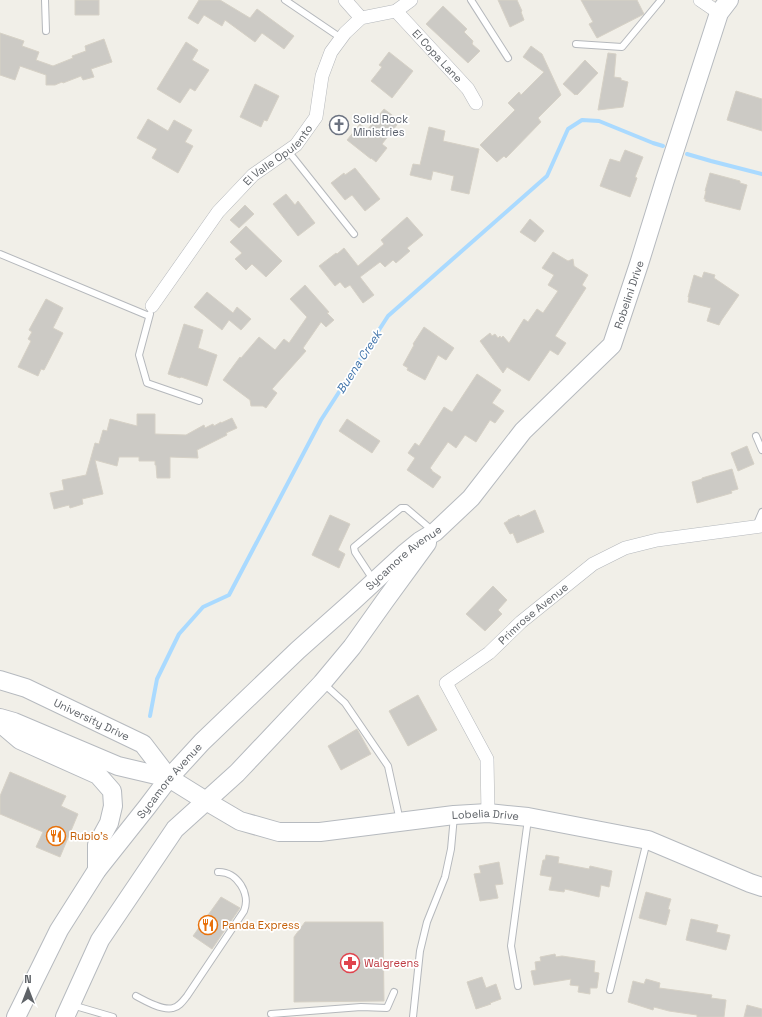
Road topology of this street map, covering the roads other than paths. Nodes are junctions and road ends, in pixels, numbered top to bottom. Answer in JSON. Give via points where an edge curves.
{"nodes":[{"id":1,"x":45,"y":0,"type":"edge"},
{"id":2,"x":285,"y":0,"type":"edge"},
{"id":3,"x":345,"y":0,"type":"edge"},
{"id":4,"x":411,"y":0,"type":"edge"},
{"id":5,"x":471,"y":0,"type":"edge"},
{"id":6,"x":661,"y":0,"type":"edge"},
{"id":7,"x":700,"y":0,"type":"edge"},
{"id":8,"x":724,"y":7,"type":"edge"},
{"id":9,"x":396,"y":11,"type":"junction"},
{"id":10,"x":361,"y":18,"type":"junction"},
{"id":11,"x":46,"y":31,"type":"dead end"},
{"id":12,"x":341,"y":38,"type":"junction"},
{"id":13,"x":576,"y":44,"type":"dead end"},
{"id":14,"x":508,"y":58,"type":"dead end"},
{"id":15,"x":476,"y":103,"type":"dead end"},
{"id":16,"x":288,"y":151,"type":"junction"},
{"id":17,"x":354,"y":234,"type":"dead end"},
{"id":18,"x":0,"y":254,"type":"edge"},
{"id":19,"x":150,"y":311,"type":"junction"},
{"id":20,"x":199,"y":401,"type":"dead end"},
{"id":21,"x":756,"y":436,"type":"dead end"},
{"id":22,"x":762,"y":450,"type":"edge"},
{"id":23,"x":762,"y":512,"type":"edge"},
{"id":24,"x":759,"y":526,"type":"edge"},
{"id":25,"x":434,"y":532,"type":"junction"},
{"id":26,"x":374,"y":582,"type":"junction"},
{"id":27,"x":0,"y":680,"type":"edge"},
{"id":28,"x":322,"y":683,"type":"junction"},
{"id":29,"x":0,"y":718,"type":"edge"},
{"id":30,"x":0,"y":723,"type":"edge"},
{"id":31,"x":169,"y":778,"type":"junction"},
{"id":32,"x":206,"y":801,"type":"junction"},
{"id":33,"x":488,"y":813,"type":"junction"},
{"id":34,"x":454,"y":815,"type":"junction"},
{"id":35,"x":528,"y":817,"type":"junction"},
{"id":36,"x":401,"y":822,"type":"junction"},
{"id":37,"x":648,"y":840,"type":"junction"},
{"id":38,"x":97,"y":870,"type":"junction"},
{"id":39,"x":218,"y":872,"type":"dead end"},
{"id":40,"x":762,"y":887,"type":"edge"},
{"id":41,"x":518,"y":986,"type":"dead end"},
{"id":42,"x":610,"y":990,"type":"dead end"},
{"id":43,"x":394,"y":992,"type":"dead end"},
{"id":44,"x":136,"y":996,"type":"dead end"},
{"id":45,"x":68,"y":1011,"type":"edge"},
{"id":46,"x":271,"y":1014,"type":"dead end"},
{"id":47,"x":16,"y":1017,"type":"edge"},
{"id":48,"x":113,"y":1017,"type":"edge"},
{"id":49,"x":413,"y":1017,"type":"edge"}],
"edges":[{"from":1,"to":11,"type":"lane"},
{"from":2,"to":12,"type":"lane"},
{"from":3,"to":10,"type":"street"},
{"from":4,"to":9,"type":"street"},
{"from":5,"to":14,"type":"lane"},
{"from":6,"to":13,"type":"lane","via":[[622,47]]},
{"from":7,"to":8,"type":"street"},
{"from":8,"to":25,"type":"main road","name":"Robelini Drive","via":[[612,345],[523,431],[471,498]]},
{"from":9,"to":10,"type":"street"},
{"from":9,"to":15,"type":"street","name":"El Copa Lane","via":[[468,89]]},
{"from":10,"to":12,"type":"street","name":"El Valle Opulento"},
{"from":12,"to":16,"type":"street","name":"El Valle Opulento","via":[[331,52],[322,76],[316,117],[296,145]]},
{"from":16,"to":17,"type":"lane"},
{"from":16,"to":19,"type":"street","name":"El Valle Opulento","via":[[253,175],[218,212]]},
{"from":18,"to":19,"type":"lane"},
{"from":19,"to":20,"type":"lane","via":[[139,355],[147,383]]},
{"from":21,"to":22,"type":"lane"},
{"from":23,"to":24,"type":"lane"},
{"from":24,"to":33,"type":"street","name":"Primrose Avenue","via":[[657,540],[625,548],[593,564],[521,622],[489,653],[446,683],[487,758]]},
{"from":25,"to":26,"type":"main road","name":"Sycamore Avenue","via":[[414,545]]},
{"from":25,"to":26,"type":"lane","via":[[406,508],[400,508],[354,547],[354,552]]},
{"from":25,"to":28,"type":"main road","name":"Sycamore Avenue","via":[[352,647]]},
{"from":26,"to":31,"type":"main road","name":"Sycamore Avenue","via":[[298,650],[202,742]]},
{"from":27,"to":31,"type":"main road","name":"University Drive","via":[[26,688],[143,744]]},
{"from":28,"to":32,"type":"main road","name":"Sycamore Avenue","via":[[237,773]]},
{"from":28,"to":36,"type":"lane","via":[[345,703],[388,766]]},
{"from":29,"to":31,"type":"main road","name":"University Drive","via":[[118,766]]},
{"from":30,"to":38,"type":"main road","via":[[20,740],[98,775],[112,791],[113,806],[97,845]]},
{"from":31,"to":32,"type":"main road","name":"University Drive"},
{"from":31,"to":38,"type":"main road","name":"Sycamore Avenue"},
{"from":32,"to":36,"type":"main road","name":"Lobelia Drive","via":[[240,820],[279,832],[320,832]]},
{"from":32,"to":45,"type":"main road","name":"Sycamore Avenue","via":[[175,829],[100,940]]},
{"from":33,"to":34,"type":"main road","name":"Lobelia Drive"},
{"from":33,"to":35,"type":"main road","name":"Lobelia Drive"},
{"from":34,"to":36,"type":"main road","name":"Lobelia Drive"},
{"from":34,"to":49,"type":"lane","via":[[445,877],[427,922],[420,951]]},
{"from":35,"to":37,"type":"main road","name":"Lobelia Drive"},
{"from":35,"to":41,"type":"lane","via":[[511,946]]},
{"from":37,"to":40,"type":"main road","name":"Lobelia Drive"},
{"from":37,"to":42,"type":"lane"},
{"from":38,"to":47,"type":"main road","name":"Sycamore Avenue","via":[[58,930]]},
{"from":39,"to":44,"type":"lane","via":[[227,873],[242,887],[246,896],[244,911],[177,1007],[172,1009],[148,1004]]},
{"from":43,"to":46,"type":"lane","via":[[387,1008],[361,1007]]},
{"from":45,"to":48,"type":"lane"}]}
